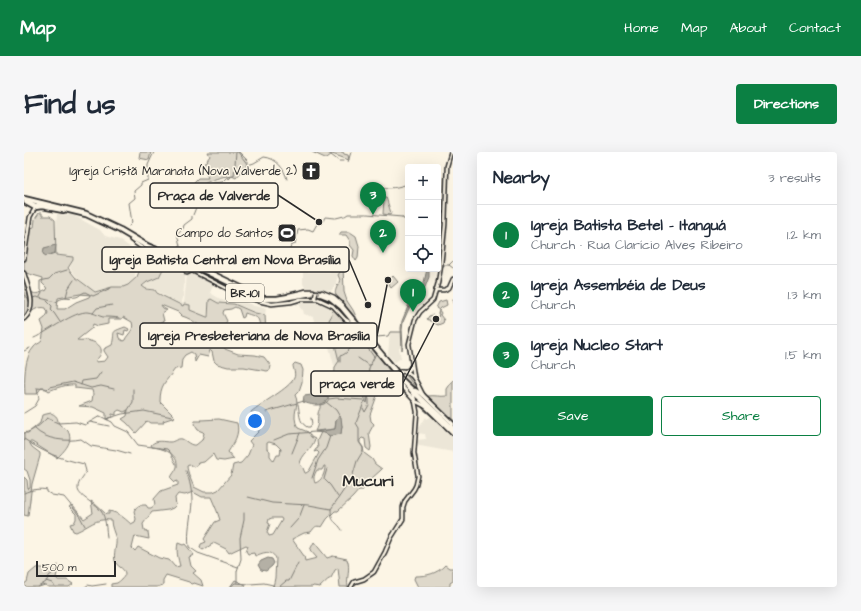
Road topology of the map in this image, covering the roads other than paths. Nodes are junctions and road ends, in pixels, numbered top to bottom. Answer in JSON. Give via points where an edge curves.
{"nodes":[{"id":1,"x":452,"y":152,"type":"edge"},
{"id":2,"x":25,"y":201,"type":"edge"},
{"id":3,"x":39,"y":202,"type":"junction"},
{"id":4,"x":46,"y":204,"type":"junction"},
{"id":5,"x":34,"y":205,"type":"junction"},
{"id":6,"x":68,"y":206,"type":"junction"},
{"id":7,"x":125,"y":233,"type":"junction"},
{"id":8,"x":133,"y":239,"type":"junction"},
{"id":9,"x":24,"y":259,"type":"edge"},
{"id":10,"x":190,"y":267,"type":"junction"},
{"id":11,"x":24,"y":273,"type":"edge"},
{"id":12,"x":453,"y":279,"type":"edge"},
{"id":13,"x":436,"y":290,"type":"junction"},
{"id":14,"x":316,"y":292,"type":"junction"},
{"id":15,"x":279,"y":296,"type":"junction"},
{"id":16,"x":286,"y":298,"type":"junction"},
{"id":17,"x":315,"y":298,"type":"junction"},
{"id":18,"x":349,"y":316,"type":"junction"},
{"id":19,"x":24,"y":319,"type":"edge"},
{"id":20,"x":354,"y":325,"type":"junction"},
{"id":21,"x":411,"y":367,"type":"junction"},
{"id":22,"x":406,"y":371,"type":"junction"},
{"id":23,"x":394,"y":372,"type":"junction"},
{"id":24,"x":412,"y":376,"type":"junction"},
{"id":25,"x":400,"y":378,"type":"junction"},
{"id":26,"x":415,"y":380,"type":"junction"},
{"id":27,"x":407,"y":384,"type":"junction"},
{"id":28,"x":420,"y":388,"type":"junction"},
{"id":29,"x":412,"y":392,"type":"junction"},
{"id":30,"x":417,"y":392,"type":"junction"},
{"id":31,"x":423,"y":395,"type":"junction"},
{"id":32,"x":415,"y":401,"type":"junction"},
{"id":33,"x":420,"y":403,"type":"junction"},
{"id":34,"x":416,"y":406,"type":"junction"},
{"id":35,"x":425,"y":406,"type":"junction"},
{"id":36,"x":453,"y":424,"type":"edge"},
{"id":37,"x":453,"y":428,"type":"edge"},
{"id":38,"x":453,"y":433,"type":"edge"},
{"id":39,"x":351,"y":587,"type":"edge"}],
"edges":[{"from":1,"to":13,"type":"street","via":[[447,166],[445,225]]},
{"from":2,"to":3,"type":"highway","number":"BR-101"},
{"from":2,"to":5,"type":"highway"},
{"from":3,"to":4,"type":"highway","number":"BR-101"},
{"from":3,"to":6,"type":"highway"},
{"from":4,"to":5,"type":"highway","via":[[35,202]]},
{"from":4,"to":6,"type":"highway","number":"BR-101"},
{"from":5,"to":8,"type":"highway","number":"BR-101","via":[[86,216]]},
{"from":5,"to":9,"type":"street"},
{"from":6,"to":7,"type":"highway","number":"BR-101"},
{"from":7,"to":8,"type":"street"},
{"from":7,"to":10,"type":"highway","number":"BR-101"},
{"from":8,"to":10,"type":"highway","number":"BR-101"},
{"from":10,"to":15,"type":"street","via":[[258,294]]},
{"from":10,"to":16,"type":"highway","number":"BR-101","via":[[257,297],[272,300]]},
{"from":10,"to":17,"type":"street","via":[[231,290],[262,303],[275,304]]},
{"from":10,"to":20,"type":"highway","number":"BR-101","via":[[264,301],[311,295],[324,297],[338,305]]},
{"from":11,"to":19,"type":"street","via":[[32,304]]},
{"from":12,"to":13,"type":"street","via":[[449,288]]},
{"from":13,"to":21,"type":"street","via":[[433,300],[419,314],[413,325],[409,344]]},
{"from":14,"to":15,"type":"street","via":[[306,291]]},
{"from":14,"to":17,"type":"street","bridge":true},
{"from":14,"to":18,"type":"street","via":[[336,298]]},
{"from":15,"to":16,"type":"highway"},
{"from":16,"to":18,"type":"highway","number":"BR-101","via":[[310,294],[324,295],[339,303]]},
{"from":17,"to":20,"type":"street","via":[[333,306]]},
{"from":18,"to":23,"type":"highway","number":"BR-101"},
{"from":20,"to":23,"type":"highway","number":"BR-101"},
{"from":21,"to":22,"type":"main road"},
{"from":21,"to":24,"type":"street"},
{"from":21,"to":26,"type":"street"},
{"from":22,"to":24,"type":"main road"},
{"from":22,"to":32,"type":"main road","via":[[400,372],[395,379]]},
{"from":23,"to":25,"type":"highway","number":"BR-101","bridge":true},
{"from":24,"to":26,"type":"main road"},
{"from":25,"to":27,"type":"highway","number":"BR-101"},
{"from":25,"to":29,"type":"main road"},
{"from":25,"to":37,"type":"highway","number":"BR-101"},
{"from":26,"to":28,"type":"main road"},
{"from":27,"to":30,"type":"main road"},
{"from":27,"to":37,"type":"highway","number":"BR-101"},
{"from":28,"to":30,"type":"main road"},
{"from":28,"to":31,"type":"main road"},
{"from":29,"to":32,"type":"street"},
{"from":29,"to":35,"type":"main road"},
{"from":30,"to":31,"type":"main road"},
{"from":31,"to":36,"type":"main road"},
{"from":32,"to":33,"type":"main road"},
{"from":32,"to":34,"type":"street"},
{"from":33,"to":34,"type":"main road"},
{"from":33,"to":35,"type":"main road"},
{"from":34,"to":39,"type":"street","via":[[416,485],[404,501],[403,519],[374,572],[354,582]]},
{"from":35,"to":38,"type":"main road"}]}
